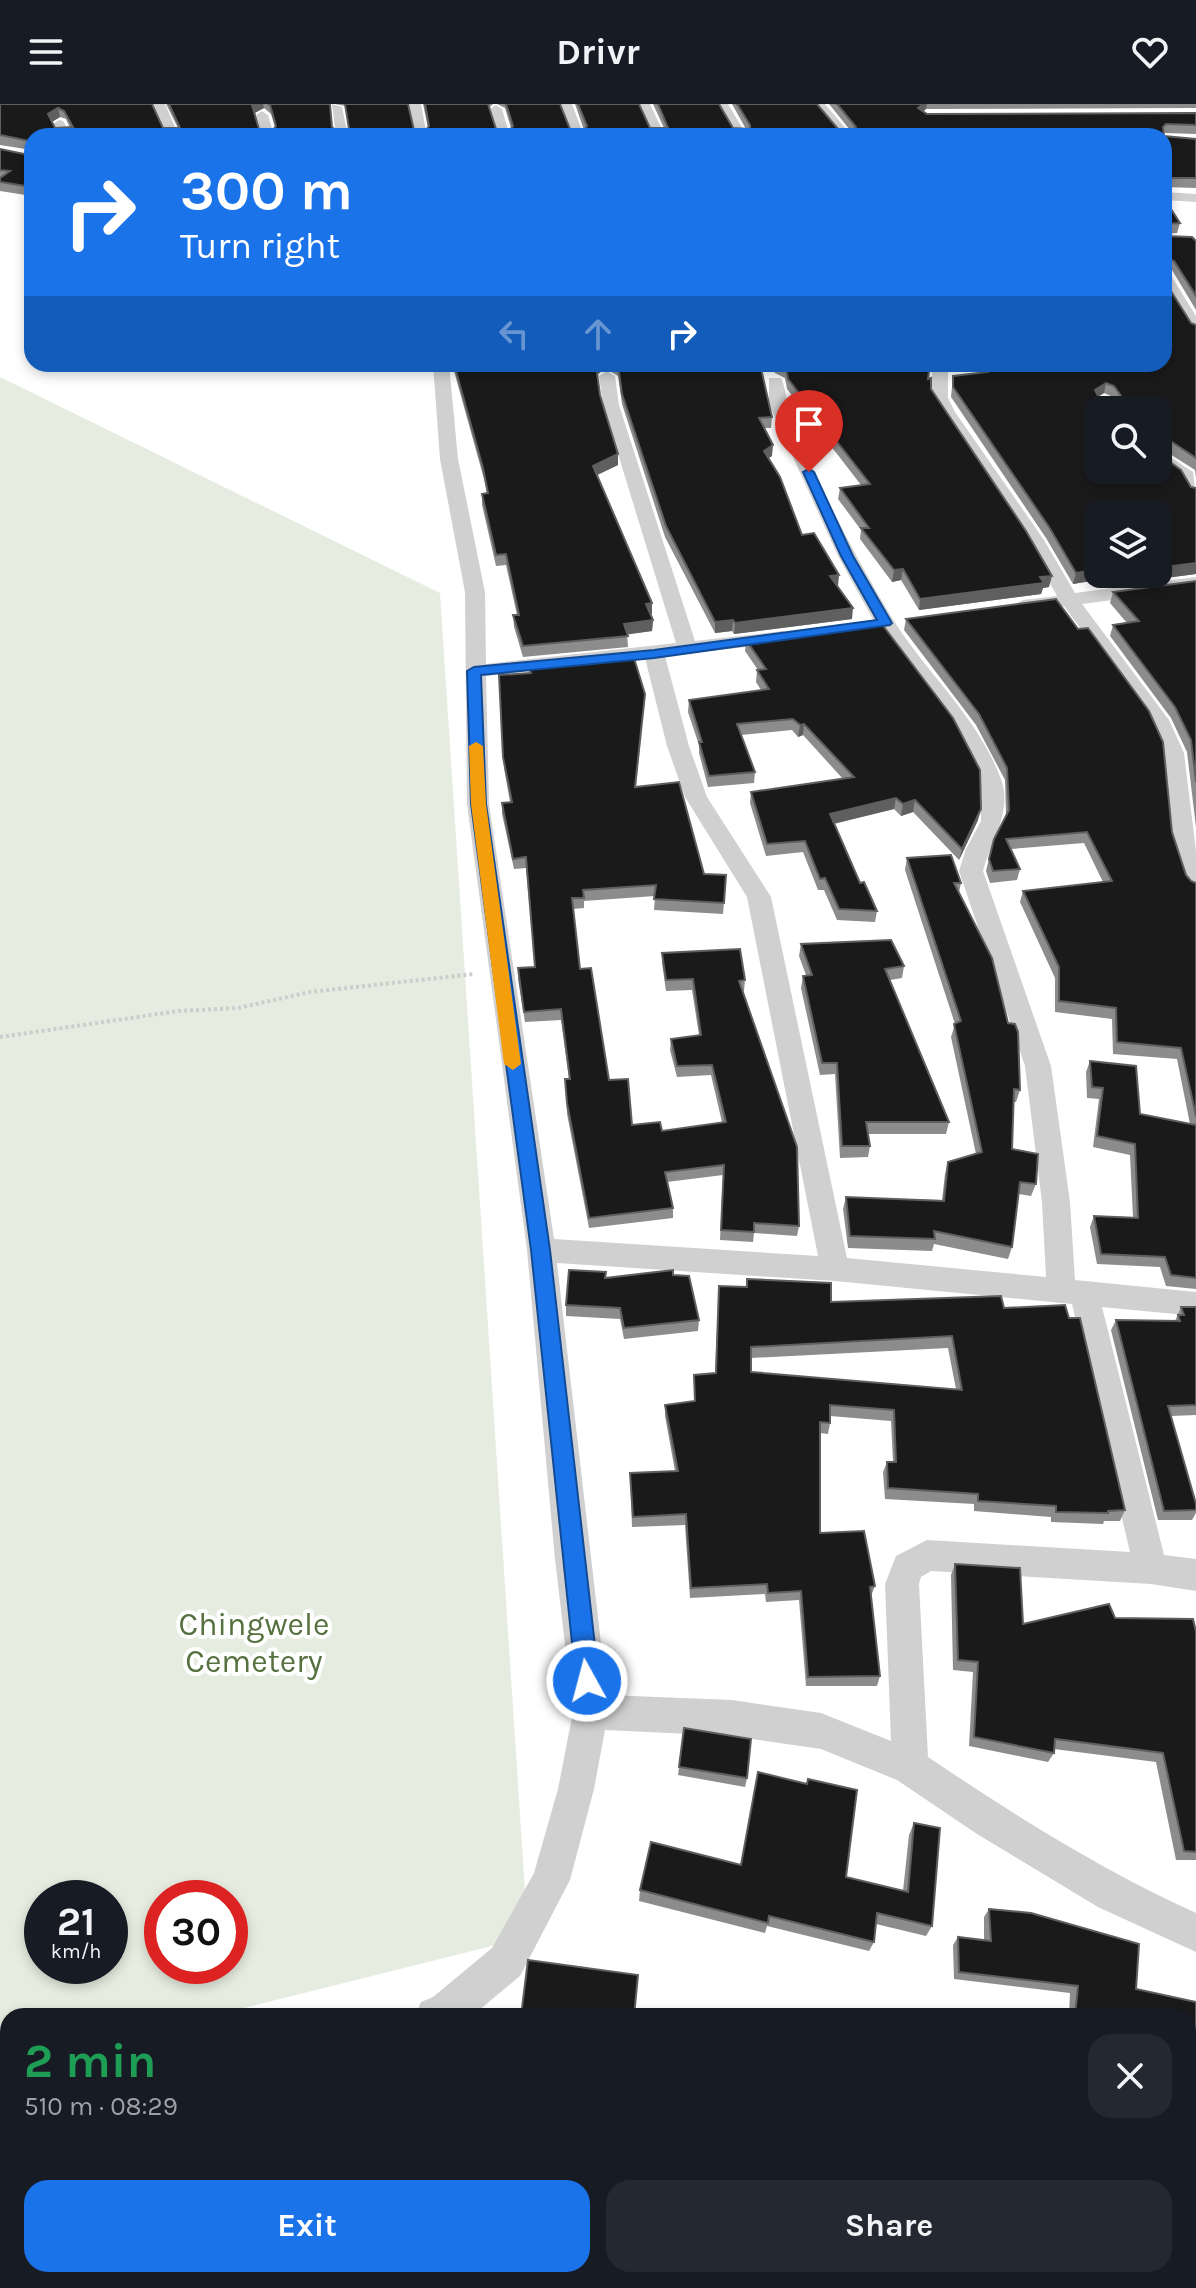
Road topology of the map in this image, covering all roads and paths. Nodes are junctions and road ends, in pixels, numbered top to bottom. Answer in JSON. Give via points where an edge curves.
{"nodes":[{"id":1,"x":159,"y":104,"type":"edge"},
{"id":2,"x":415,"y":104,"type":"edge"},
{"id":3,"x":566,"y":104,"type":"edge"},
{"id":4,"x":644,"y":104,"type":"edge"},
{"id":5,"x":722,"y":104,"type":"edge"},
{"id":6,"x":819,"y":104,"type":"edge"},
{"id":7,"x":336,"y":107,"type":"dead end"},
{"id":8,"x":496,"y":109,"type":"dead end"},
{"id":9,"x":262,"y":115,"type":"dead end"},
{"id":10,"x":170,"y":128,"type":"edge"},
{"id":11,"x":266,"y":128,"type":"edge"},
{"id":12,"x":340,"y":128,"type":"edge"},
{"id":13,"x":420,"y":128,"type":"edge"},
{"id":14,"x":502,"y":128,"type":"edge"},
{"id":15,"x":575,"y":128,"type":"edge"},
{"id":16,"x":655,"y":128,"type":"edge"},
{"id":17,"x":736,"y":128,"type":"edge"},
{"id":18,"x":839,"y":128,"type":"edge"},
{"id":19,"x":1172,"y":196,"type":"edge"},
{"id":20,"x":1196,"y":198,"type":"edge"},
{"id":21,"x":1172,"y":288,"type":"edge"},
{"id":22,"x":1196,"y":329,"type":"edge"},
{"id":23,"x":442,"y":372,"type":"edge"},
{"id":24,"x":940,"y":372,"type":"edge"},
{"id":25,"x":607,"y":376,"type":"dead end"},
{"id":26,"x":775,"y":381,"type":"dead end"},
{"id":27,"x":1094,"y":391,"type":"edge"},
{"id":28,"x":1098,"y":396,"type":"edge"},
{"id":29,"x":1172,"y":465,"type":"edge"},
{"id":30,"x":1196,"y":492,"type":"edge"},
{"id":31,"x":1196,"y":583,"type":"edge"},
{"id":32,"x":1070,"y":601,"type":"junction"},
{"id":33,"x":1008,"y":608,"type":"edge"},
{"id":34,"x":893,"y":622,"type":"junction"},
{"id":35,"x":858,"y":627,"type":"edge"},
{"id":36,"x":802,"y":635,"type":"edge"},
{"id":37,"x":688,"y":649,"type":"junction"},
{"id":38,"x":654,"y":654,"type":"junction"},
{"id":39,"x":474,"y":671,"type":"junction"},
{"id":40,"x":1196,"y":885,"type":"edge"},
{"id":41,"x":500,"y":971,"type":"junction"},
{"id":42,"x":0,"y":1037,"type":"edge"},
{"id":43,"x":541,"y":1250,"type":"junction"},
{"id":44,"x":835,"y":1269,"type":"junction"},
{"id":45,"x":1072,"y":1292,"type":"junction"},
{"id":46,"x":1196,"y":1304,"type":"edge"},
{"id":47,"x":1151,"y":1569,"type":"junction"},
{"id":48,"x":1196,"y":1575,"type":"edge"},
{"id":49,"x":591,"y":1712,"type":"junction"},
{"id":50,"x":910,"y":1767,"type":"junction"},
{"id":51,"x":1196,"y":1933,"type":"edge"},
{"id":52,"x":450,"y":2008,"type":"edge"}],
"edges":[{"from":1,"to":10,"type":"street"},
{"from":2,"to":13,"type":"street"},
{"from":3,"to":15,"type":"street"},
{"from":4,"to":16,"type":"street"},
{"from":5,"to":17,"type":"street"},
{"from":6,"to":18,"type":"street"},
{"from":7,"to":12,"type":"street"},
{"from":8,"to":14,"type":"street"},
{"from":9,"to":11,"type":"street"},
{"from":19,"to":20,"type":"street"},
{"from":21,"to":22,"type":"street"},
{"from":23,"to":39,"type":"street","via":[[449,459],[475,592]]},
{"from":24,"to":32,"type":"street","via":[[940,398],[947,412]]},
{"from":25,"to":37,"type":"street","via":[[611,405]]},
{"from":26,"to":34,"type":"street","via":[[786,427],[847,556]]},
{"from":27,"to":28,"type":"path"},
{"from":29,"to":30,"type":"street"},
{"from":31,"to":32,"type":"street"},
{"from":32,"to":33,"type":"street"},
{"from":32,"to":40,"type":"street","via":[[1163,731],[1173,753],[1182,843]]},
{"from":34,"to":35,"type":"street"},
{"from":34,"to":45,"type":"street","via":[[963,727],[991,781],[992,821],[971,871],[1038,1066]]},
{"from":36,"to":37,"type":"street"},
{"from":37,"to":38,"type":"street"},
{"from":38,"to":39,"type":"street"},
{"from":38,"to":44,"type":"street","via":[[694,794],[759,897]]},
{"from":39,"to":41,"type":"street","via":[[478,804]]},
{"from":41,"to":42,"type":"path","via":[[310,992],[238,1008],[179,1011]]},
{"from":41,"to":43,"type":"street"},
{"from":43,"to":44,"type":"street"},
{"from":43,"to":49,"type":"street"},
{"from":44,"to":45,"type":"street"},
{"from":45,"to":46,"type":"street"},
{"from":45,"to":47,"type":"street"},
{"from":47,"to":48,"type":"street"},
{"from":47,"to":50,"type":"street","via":[[927,1555],[908,1567],[902,1584]]},
{"from":49,"to":50,"type":"street","via":[[732,1718],[821,1731]]},
{"from":49,"to":52,"type":"street","via":[[551,1880],[506,1962]]},
{"from":50,"to":51,"type":"street","via":[[1111,1894]]}]}
